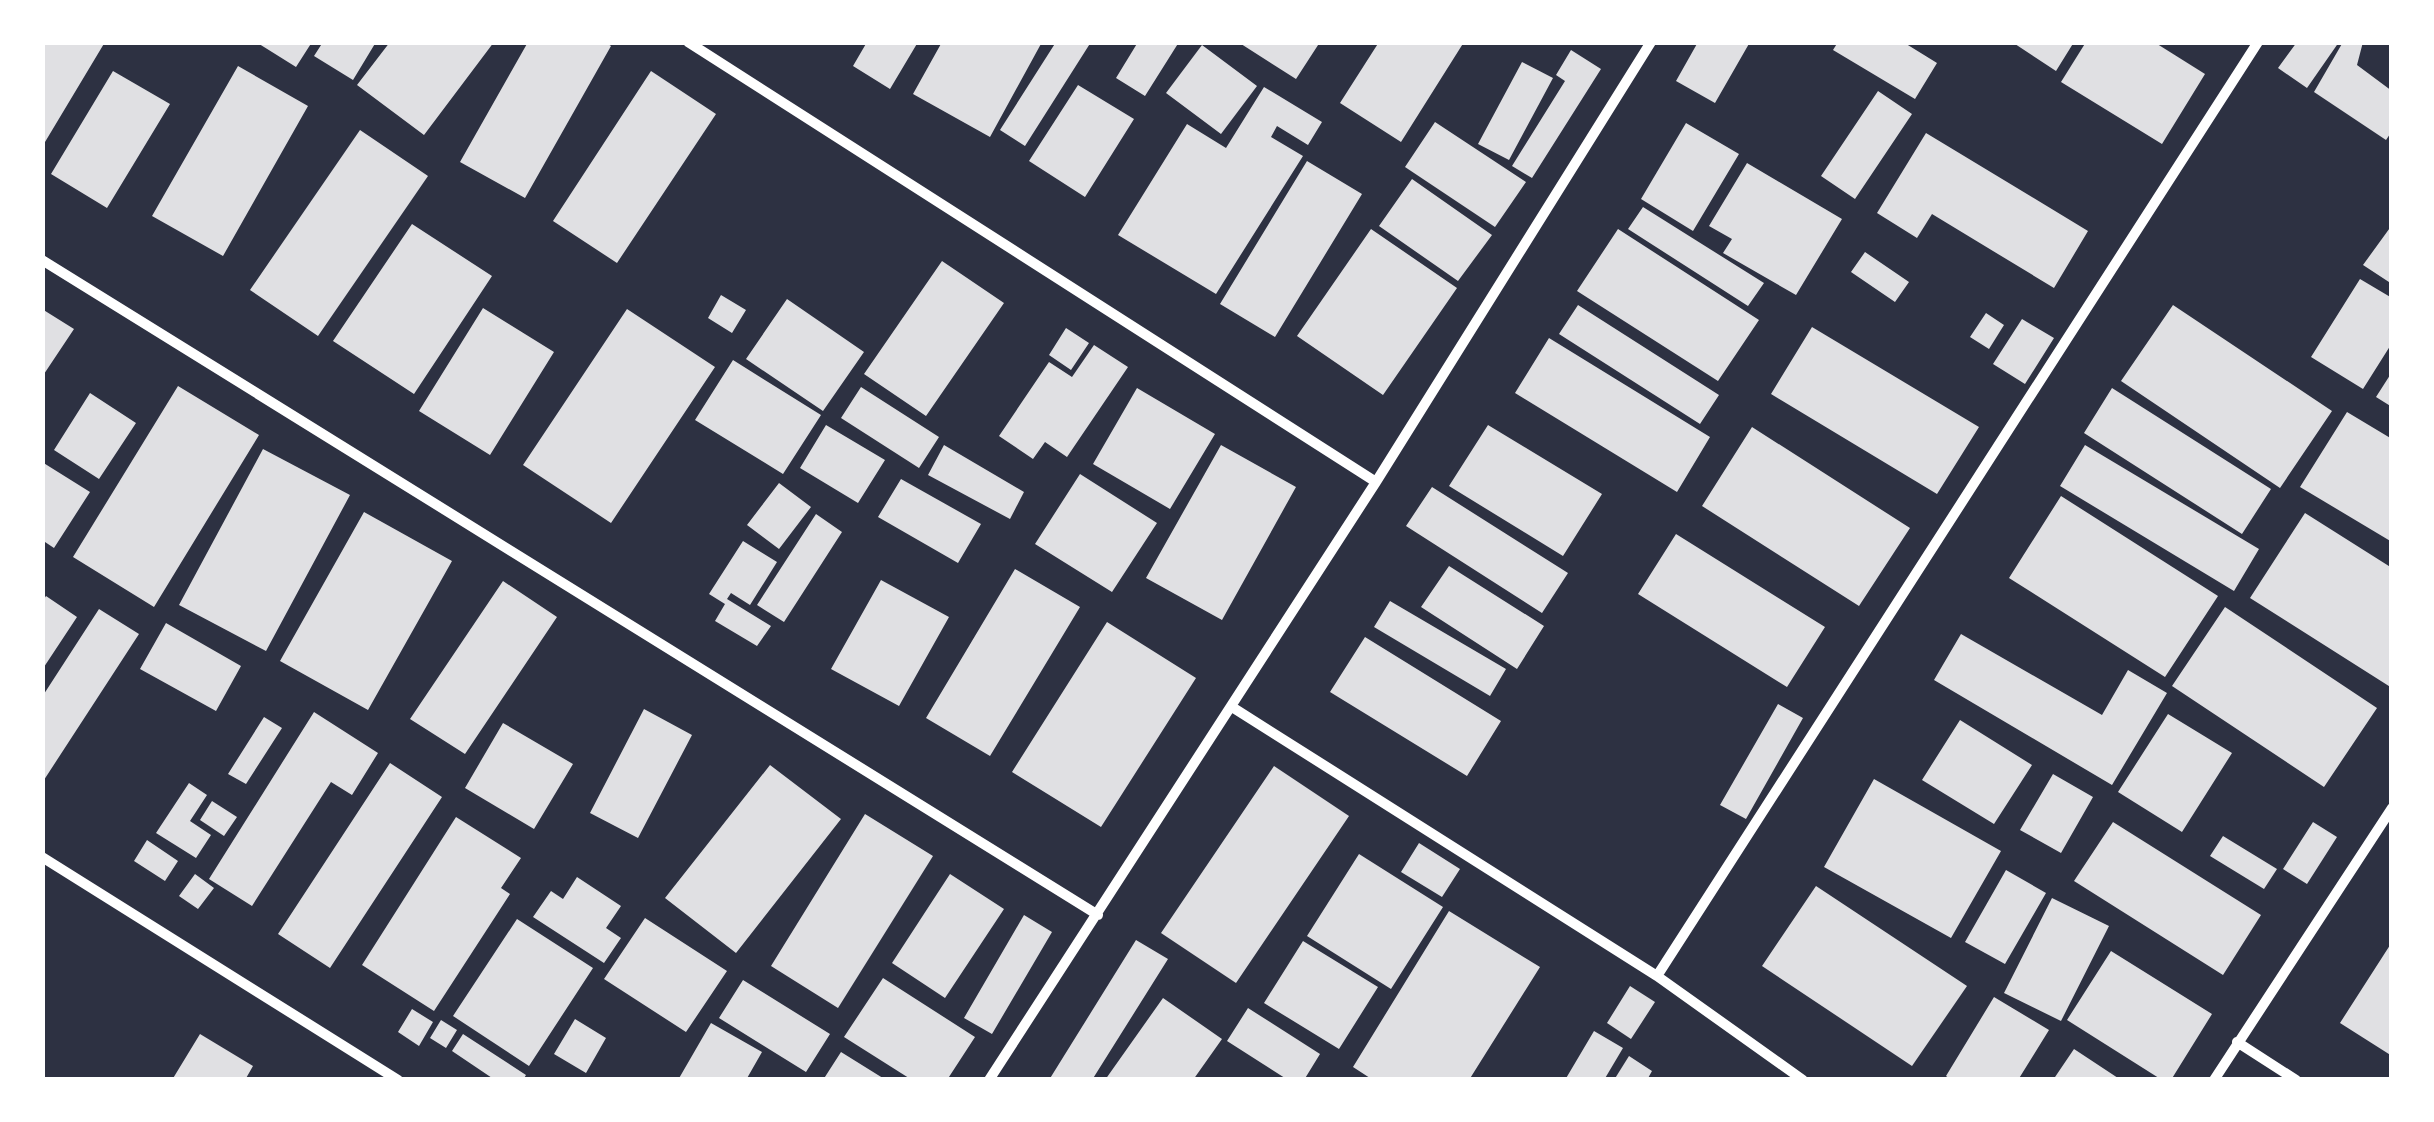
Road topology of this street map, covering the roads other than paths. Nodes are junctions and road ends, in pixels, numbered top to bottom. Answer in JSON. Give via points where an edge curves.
{"nodes":[{"id":1,"x":688,"y":42,"type":"edge"},
{"id":2,"x":1651,"y":42,"type":"edge"},
{"id":3,"x":2258,"y":42,"type":"edge"},
{"id":4,"x":42,"y":260,"type":"edge"},
{"id":5,"x":1376,"y":482,"type":"junction"},
{"id":6,"x":1232,"y":707,"type":"junction"},
{"id":7,"x":2392,"y":808,"type":"edge"},
{"id":8,"x":42,"y":857,"type":"edge"},
{"id":9,"x":1098,"y":915,"type":"junction"},
{"id":10,"x":1657,"y":976,"type":"junction"},
{"id":11,"x":2236,"y":1042,"type":"junction"},
{"id":12,"x":398,"y":1080,"type":"edge"},
{"id":13,"x":989,"y":1080,"type":"edge"},
{"id":14,"x":1803,"y":1080,"type":"edge"},
{"id":15,"x":2214,"y":1080,"type":"edge"},
{"id":16,"x":2296,"y":1080,"type":"edge"}],
"edges":[{"from":1,"to":5,"type":"street"},
{"from":2,"to":5,"type":"street"},
{"from":3,"to":10,"type":"street"},
{"from":4,"to":9,"type":"street"},
{"from":5,"to":6,"type":"street"},
{"from":6,"to":9,"type":"street"},
{"from":6,"to":10,"type":"street"},
{"from":7,"to":11,"type":"street"},
{"from":8,"to":12,"type":"street"},
{"from":9,"to":13,"type":"street"},
{"from":10,"to":14,"type":"street"},
{"from":11,"to":15,"type":"street"},
{"from":11,"to":16,"type":"street"}]}
